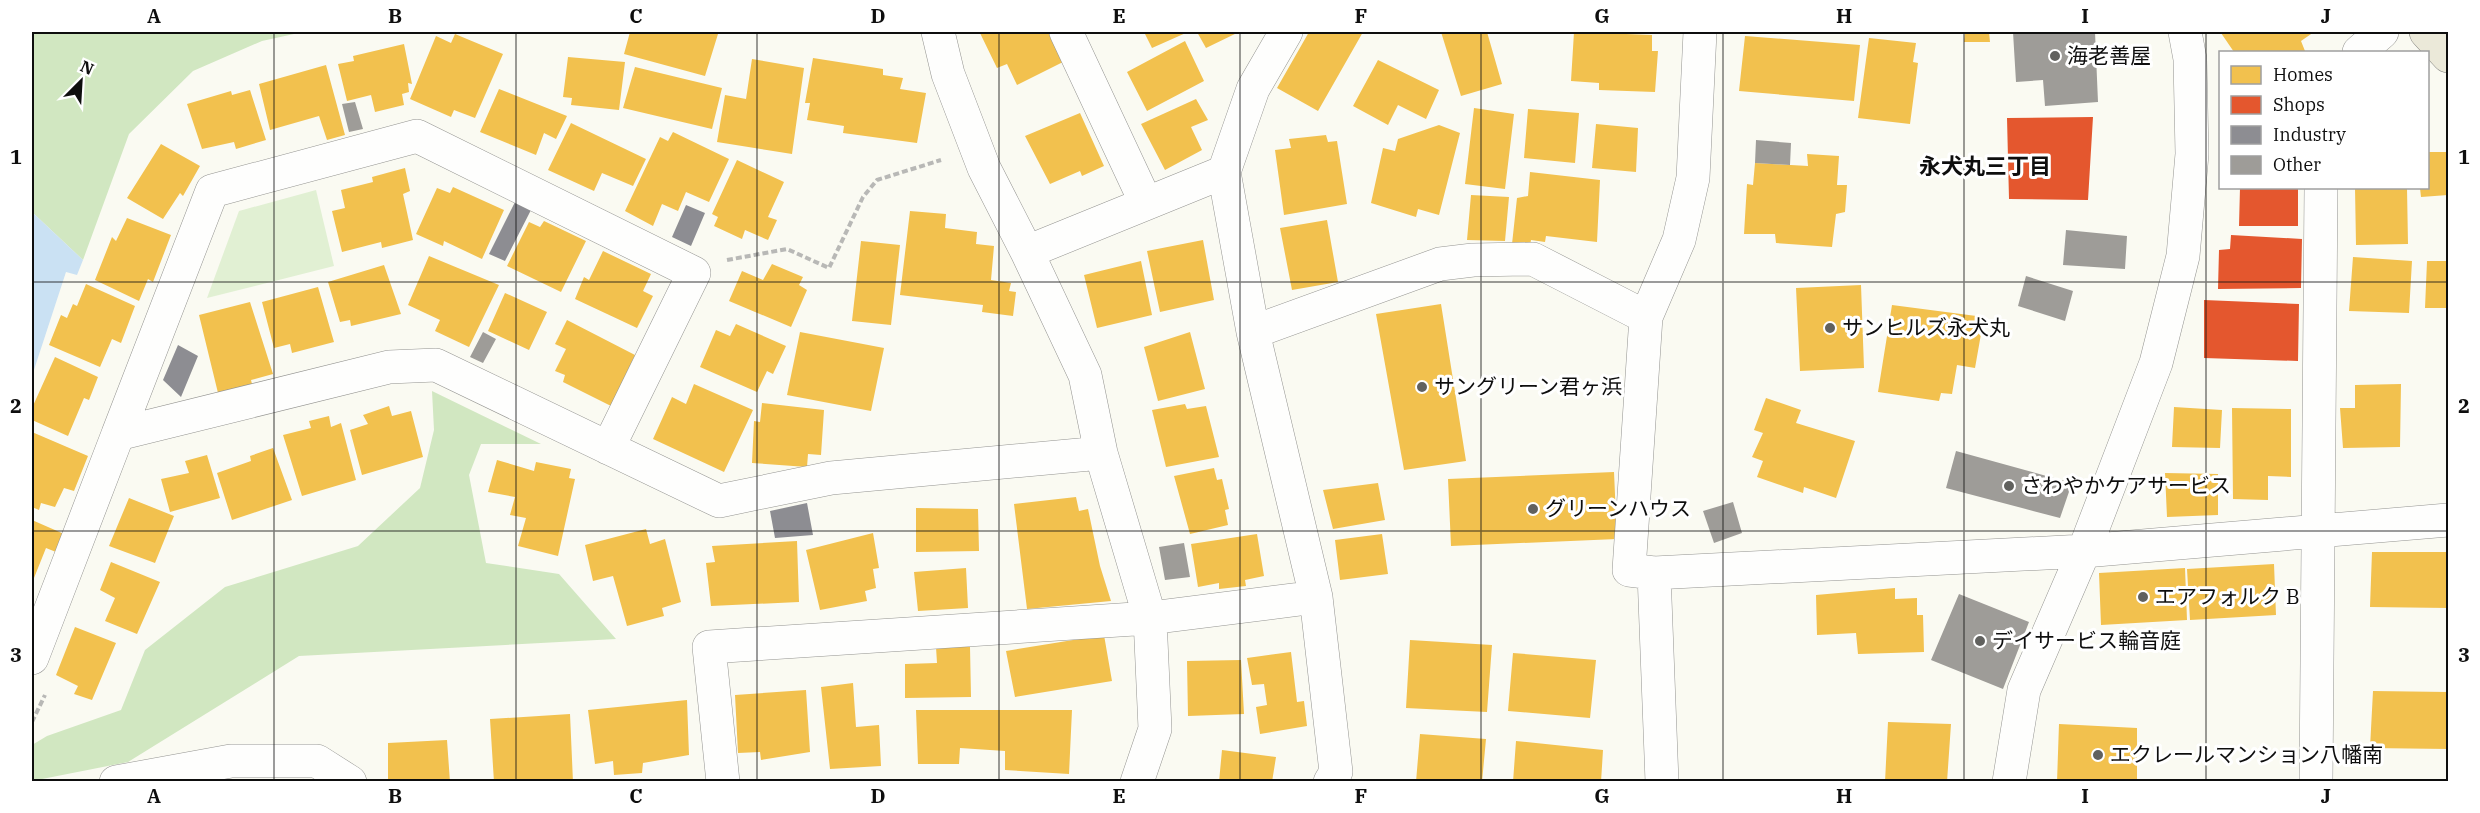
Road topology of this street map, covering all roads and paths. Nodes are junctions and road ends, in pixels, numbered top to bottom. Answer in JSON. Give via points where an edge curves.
{"nodes":[{"id":1,"x":938,"y":32,"type":"edge"},
{"id":2,"x":1066,"y":32,"type":"edge"},
{"id":3,"x":1286,"y":32,"type":"edge"},
{"id":4,"x":1700,"y":32,"type":"edge"},
{"id":5,"x":2185,"y":32,"type":"edge"},
{"id":6,"x":2382,"y":32,"type":"edge"},
{"id":7,"x":2426,"y":32,"type":"edge"},
{"id":8,"x":2360,"y":51,"type":"edge"},
{"id":9,"x":2448,"y":56,"type":"edge"},
{"id":10,"x":976,"y":149,"type":"junction"},
{"id":11,"x":1224,"y":172,"type":"junction"},
{"id":12,"x":2321,"y":189,"type":"edge"},
{"id":13,"x":1146,"y":203,"type":"junction"},
{"id":14,"x":1027,"y":252,"type":"junction"},
{"id":15,"x":694,"y":273,"type":"junction"},
{"id":16,"x":1646,"y":317,"type":"junction"},
{"id":17,"x":1253,"y":332,"type":"junction"},
{"id":18,"x":118,"y":434,"type":"junction"},
{"id":19,"x":608,"y":448,"type":"junction"},
{"id":20,"x":1101,"y":453,"type":"junction"},
{"id":21,"x":2448,"y":520,"type":"edge"},
{"id":22,"x":2319,"y":532,"type":"junction"},
{"id":23,"x":2084,"y":551,"type":"junction"},
{"id":24,"x":1641,"y":571,"type":"junction"},
{"id":25,"x":1316,"y":597,"type":"junction"},
{"id":26,"x":1150,"y":618,"type":"junction"},
{"id":27,"x":32,"y":658,"type":"edge"},
{"id":28,"x":1339,"y":778,"type":"edge"},
{"id":29,"x":116,"y":782,"type":"edge"},
{"id":30,"x":350,"y":782,"type":"edge"},
{"id":31,"x":723,"y":782,"type":"edge"},
{"id":32,"x":1137,"y":782,"type":"edge"},
{"id":33,"x":1662,"y":782,"type":"edge"},
{"id":34,"x":2009,"y":782,"type":"edge"},
{"id":35,"x":2316,"y":782,"type":"edge"}],
"edges":[{"from":1,"to":10,"type":"street","via":[[948,74]]},
{"from":2,"to":13,"type":"street"},
{"from":3,"to":11,"type":"street","via":[[1253,89]]},
{"from":4,"to":16,"type":"street","via":[[1693,178],[1679,240]]},
{"from":5,"to":23,"type":"street","via":[[2190,59],[2192,154],[2183,256],[2156,363]]},
{"from":6,"to":8,"type":"street"},
{"from":7,"to":9,"type":"main road"},
{"from":10,"to":14,"type":"street"},
{"from":10,"to":15,"type":"path","via":[[877,180],[863,197],[829,268],[787,249],[720,261]]},
{"from":11,"to":13,"type":"street"},
{"from":11,"to":17,"type":"street"},
{"from":12,"to":22,"type":"street"},
{"from":13,"to":14,"type":"street"},
{"from":14,"to":20,"type":"street","via":[[1085,375]]},
{"from":15,"to":18,"type":"street","via":[[417,136],[212,191]]},
{"from":15,"to":19,"type":"street"},
{"from":16,"to":17,"type":"street","via":[[1533,259],[1473,260],[1440,264]]},
{"from":16,"to":24,"type":"street"},
{"from":17,"to":25,"type":"street"},
{"from":18,"to":19,"type":"street","via":[[389,367],[436,364]]},
{"from":18,"to":27,"type":"street"},
{"from":19,"to":20,"type":"street","via":[[719,501],[831,478]]},
{"from":20,"to":26,"type":"street"},
{"from":21,"to":22,"type":"street"},
{"from":22,"to":23,"type":"street"},
{"from":22,"to":35,"type":"street"},
{"from":23,"to":24,"type":"street"},
{"from":23,"to":34,"type":"street","via":[[2024,690]]},
{"from":24,"to":33,"type":"street"},
{"from":25,"to":26,"type":"street"},
{"from":25,"to":28,"type":"street"},
{"from":26,"to":31,"type":"street","via":[[709,647]]},
{"from":26,"to":32,"type":"street","via":[[1155,729]]},
{"from":29,"to":30,"type":"street","via":[[231,761],[317,761]]}]}
